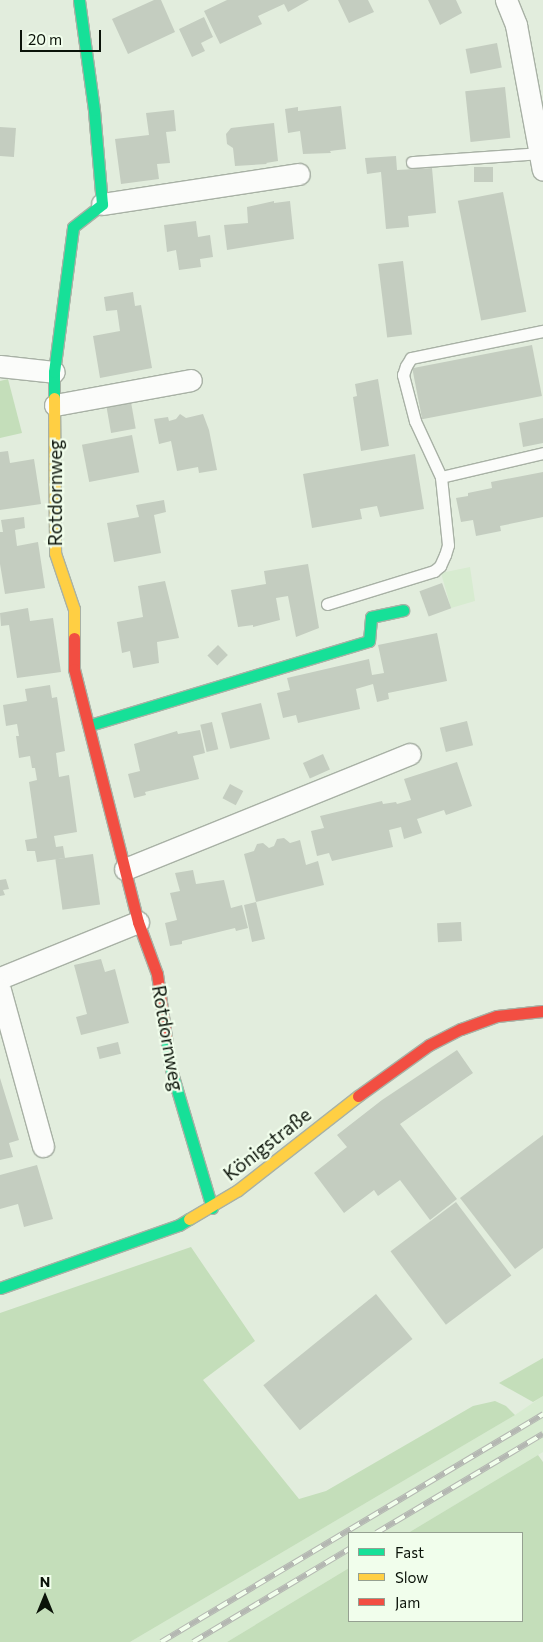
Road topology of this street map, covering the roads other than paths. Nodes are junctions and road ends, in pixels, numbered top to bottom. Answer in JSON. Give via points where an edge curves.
{"nodes":[{"id":1,"x":79,"y":0,"type":"edge"},
{"id":2,"x":506,"y":0,"type":"edge"},
{"id":3,"x":541,"y":161,"type":"edge"},
{"id":4,"x":412,"y":162,"type":"dead end"},
{"id":5,"x":299,"y":174,"type":"dead end"},
{"id":6,"x":102,"y":204,"type":"junction"},
{"id":7,"x":543,"y":331,"type":"edge"},
{"id":8,"x":0,"y":366,"type":"edge"},
{"id":9,"x":54,"y":372,"type":"junction"},
{"id":10,"x":191,"y":380,"type":"dead end"},
{"id":11,"x":55,"y":405,"type":"junction"},
{"id":12,"x":543,"y":453,"type":"edge"},
{"id":13,"x":442,"y":477,"type":"junction"},
{"id":14,"x":327,"y":604,"type":"dead end"},
{"id":15,"x":403,"y":610,"type":"dead end"},
{"id":16,"x":90,"y":725,"type":"junction"},
{"id":17,"x":410,"y":754,"type":"dead end"},
{"id":18,"x":125,"y":869,"type":"junction"},
{"id":19,"x":138,"y":922,"type":"junction"},
{"id":20,"x":0,"y":978,"type":"edge"},
{"id":21,"x":0,"y":990,"type":"edge"},
{"id":22,"x":543,"y":1011,"type":"edge"},
{"id":23,"x":42,"y":1146,"type":"dead end"},
{"id":24,"x":212,"y":1208,"type":"junction"},
{"id":25,"x":0,"y":1288,"type":"edge"}],
"edges":[{"from":1,"to":6,"type":"street","via":[[94,110]]},
{"from":2,"to":3,"type":"street","via":[[516,25]]},
{"from":3,"to":4,"type":"lane"},
{"from":5,"to":6,"type":"street","name":"Rotdornweg"},
{"from":6,"to":9,"type":"street","name":"Rotdornweg","via":[[73,227]]},
{"from":7,"to":13,"type":"lane","via":[[412,358],[406,366],[403,374],[415,421]]},
{"from":8,"to":9,"type":"street"},
{"from":9,"to":11,"type":"street","name":"Rotdornweg"},
{"from":10,"to":11,"type":"street"},
{"from":11,"to":16,"type":"street","name":"Rotdornweg","via":[[55,553],[74,609],[74,670]]},
{"from":12,"to":13,"type":"lane"},
{"from":13,"to":14,"type":"lane","via":[[448,545],[440,566],[434,571]]},
{"from":15,"to":16,"type":"street","via":[[371,617],[369,641]]},
{"from":16,"to":18,"type":"street","name":"Rotdornweg"},
{"from":17,"to":18,"type":"street"},
{"from":18,"to":19,"type":"street","name":"Rotdornweg"},
{"from":19,"to":20,"type":"street"},
{"from":19,"to":24,"type":"street","name":"Rotdornweg","via":[[157,974],[170,1066]]},
{"from":21,"to":23,"type":"street"},
{"from":22,"to":24,"type":"street","name":"Königstraße","via":[[497,1016],[429,1045]]},
{"from":24,"to":25,"type":"street","name":"Königstraße","via":[[179,1225]]}]}
